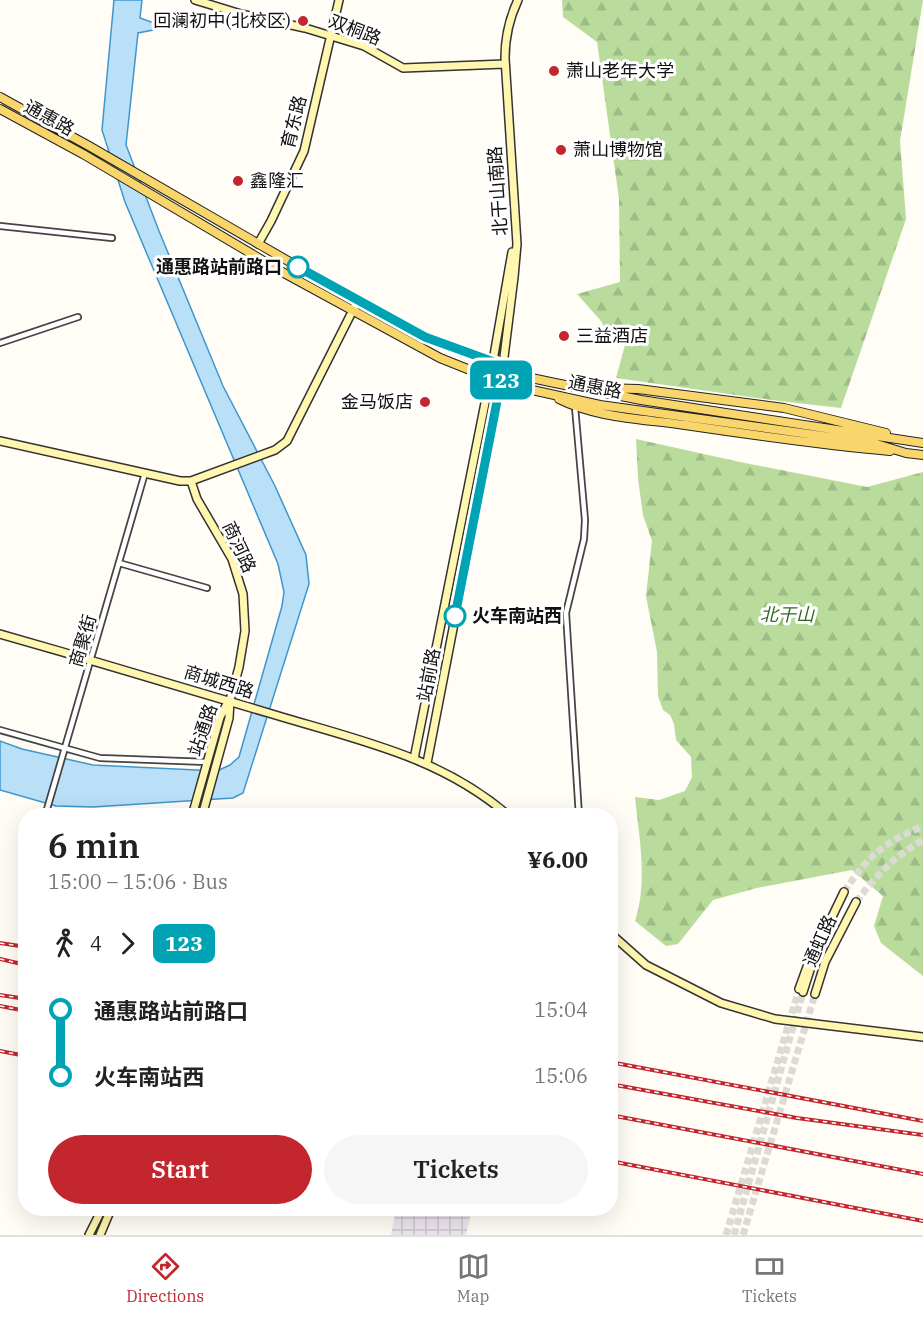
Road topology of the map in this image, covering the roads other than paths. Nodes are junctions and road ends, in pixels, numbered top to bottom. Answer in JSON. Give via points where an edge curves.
{"nodes":[{"id":1,"x":195,"y":0,"type":"edge"},
{"id":2,"x":339,"y":0,"type":"edge"},
{"id":3,"x":518,"y":0,"type":"edge"},
{"id":4,"x":330,"y":35,"type":"junction"},
{"id":5,"x":505,"y":64,"type":"junction"},
{"id":6,"x":0,"y":98,"type":"edge"},
{"id":7,"x":0,"y":109,"type":"edge"},
{"id":8,"x":0,"y":226,"type":"edge"},
{"id":9,"x":515,"y":230,"type":"junction"},
{"id":10,"x":112,"y":238,"type":"dead end"},
{"id":11,"x":258,"y":244,"type":"junction"},
{"id":12,"x":358,"y":300,"type":"junction"},
{"id":13,"x":353,"y":310,"type":"junction"},
{"id":14,"x":78,"y":317,"type":"dead end"},
{"id":15,"x":0,"y":343,"type":"edge"},
{"id":16,"x":492,"y":362,"type":"junction"},
{"id":17,"x":502,"y":365,"type":"junction"},
{"id":18,"x":490,"y":378,"type":"junction"},
{"id":19,"x":501,"y":381,"type":"junction"},
{"id":20,"x":555,"y":383,"type":"junction"},
{"id":21,"x":550,"y":394,"type":"junction"},
{"id":22,"x":575,"y":407,"type":"junction"},
{"id":23,"x":905,"y":439,"type":"junction"},
{"id":24,"x":0,"y":441,"type":"edge"},
{"id":25,"x":923,"y":443,"type":"edge"},
{"id":26,"x":906,"y":453,"type":"junction"},
{"id":27,"x":923,"y":454,"type":"edge"},
{"id":28,"x":145,"y":473,"type":"junction"},
{"id":29,"x":191,"y":481,"type":"junction"},
{"id":30,"x":119,"y":563,"type":"junction"},
{"id":31,"x":207,"y":588,"type":"dead end"},
{"id":32,"x":0,"y":634,"type":"edge"},
{"id":33,"x":91,"y":660,"type":"junction"},
{"id":34,"x":230,"y":700,"type":"junction"},
{"id":35,"x":0,"y":730,"type":"edge"},
{"id":36,"x":65,"y":747,"type":"junction"},
{"id":37,"x":414,"y":759,"type":"junction"},
{"id":38,"x":207,"y":762,"type":"junction"},
{"id":39,"x":427,"y":763,"type":"junction"},
{"id":40,"x":47,"y":808,"type":"edge"},
{"id":41,"x":194,"y":808,"type":"edge"},
{"id":42,"x":204,"y":808,"type":"edge"},
{"id":43,"x":498,"y":808,"type":"edge"},
{"id":44,"x":578,"y":808,"type":"edge"},
{"id":45,"x":844,"y":892,"type":"tunnel mouth"},
{"id":46,"x":856,"y":902,"type":"tunnel mouth"},
{"id":47,"x":618,"y":940,"type":"edge"},
{"id":48,"x":801,"y":990,"type":"tunnel mouth"},
{"id":49,"x":815,"y":994,"type":"tunnel mouth"},
{"id":50,"x":923,"y":1037,"type":"edge"},
{"id":51,"x":98,"y":1216,"type":"edge"},
{"id":52,"x":108,"y":1216,"type":"edge"},
{"id":53,"x":89,"y":1235,"type":"edge"},
{"id":54,"x":100,"y":1235,"type":"edge"}],
"edges":[{"from":1,"to":4,"type":"main road","name":"双桐路"},
{"from":2,"to":4,"type":"main road","name":"育东路"},
{"from":3,"to":5,"type":"main road","name":"北干山南路","via":[[505,41]]},
{"from":4,"to":5,"type":"main road","name":"双桐路","via":[[364,46],[403,68]]},
{"from":4,"to":11,"type":"main road","name":"育东路","via":[[304,151]]},
{"from":5,"to":9,"type":"main road","name":"北干山南路"},
{"from":6,"to":11,"type":"main road","name":"通惠路"},
{"from":7,"to":13,"type":"main road","name":"通惠路"},
{"from":8,"to":10,"type":"street"},
{"from":9,"to":16,"type":"main road"},
{"from":9,"to":17,"type":"main road","name":"北干山南路","via":[[514,277]]},
{"from":11,"to":12,"type":"main road","name":"通惠路"},
{"from":12,"to":13,"type":"main road"},
{"from":12,"to":16,"type":"main road","name":"通惠路","via":[[399,325]]},
{"from":13,"to":18,"type":"main road","name":"通惠路","via":[[440,357]]},
{"from":13,"to":29,"type":"main road","via":[[286,441],[275,450]]},
{"from":14,"to":15,"type":"street"},
{"from":16,"to":17,"type":"main road","name":"通惠路"},
{"from":16,"to":18,"type":"main road"},
{"from":17,"to":19,"type":"main road","name":"北干山南路"},
{"from":17,"to":20,"type":"main road","name":"通惠路","via":[[522,376]]},
{"from":18,"to":19,"type":"main road","name":"通惠路"},
{"from":18,"to":37,"type":"main road"},
{"from":19,"to":21,"type":"main road","name":"通惠路"},
{"from":19,"to":39,"type":"main road","name":"站前路"},
{"from":20,"to":23,"type":"main road","name":"通惠路","via":[[640,400]]},
{"from":20,"to":23,"type":"main road","via":[[638,389],[784,408]]},
{"from":21,"to":22,"type":"main road"},
{"from":21,"to":26,"type":"main road","name":"通惠路","via":[[600,405],[873,443]]},
{"from":22,"to":26,"type":"main road"},
{"from":22,"to":44,"type":"street","via":[[585,520],[566,613]]},
{"from":23,"to":25,"type":"main road","name":"通惠路"},
{"from":24,"to":28,"type":"main road"},
{"from":26,"to":27,"type":"main road","name":"通惠路"},
{"from":28,"to":29,"type":"main road"},
{"from":28,"to":30,"type":"street","name":"商聚街"},
{"from":29,"to":34,"type":"main road","name":"商河路","via":[[197,499],[232,559],[243,594],[245,631]]},
{"from":30,"to":31,"type":"street"},
{"from":30,"to":33,"type":"street","name":"商聚街"},
{"from":32,"to":33,"type":"main road","name":"商城西路"},
{"from":33,"to":34,"type":"main road","name":"商城西路"},
{"from":33,"to":36,"type":"street","name":"商聚街"},
{"from":34,"to":37,"type":"main road","name":"商城西路"},
{"from":34,"to":38,"type":"main road","name":"站通路","via":[[220,717]]},
{"from":34,"to":42,"type":"main road","name":"站通路","via":[[229,718]]},
{"from":35,"to":36,"type":"street"},
{"from":36,"to":38,"type":"street","via":[[100,759]]},
{"from":36,"to":40,"type":"street","name":"商聚街"},
{"from":37,"to":39,"type":"main road","name":"商城西路"},
{"from":38,"to":41,"type":"main road","name":"站通路"},
{"from":39,"to":43,"type":"main road","name":"商城西路","via":[[462,781]]},
{"from":45,"to":48,"type":"main road","name":"通虹路"},
{"from":46,"to":49,"type":"main road","name":"通虹路","via":[[825,962]]},
{"from":47,"to":50,"type":"main road","via":[[646,965],[721,1003],[775,1019]]},
{"from":51,"to":53,"type":"main road"},
{"from":52,"to":54,"type":"main road"}]}
